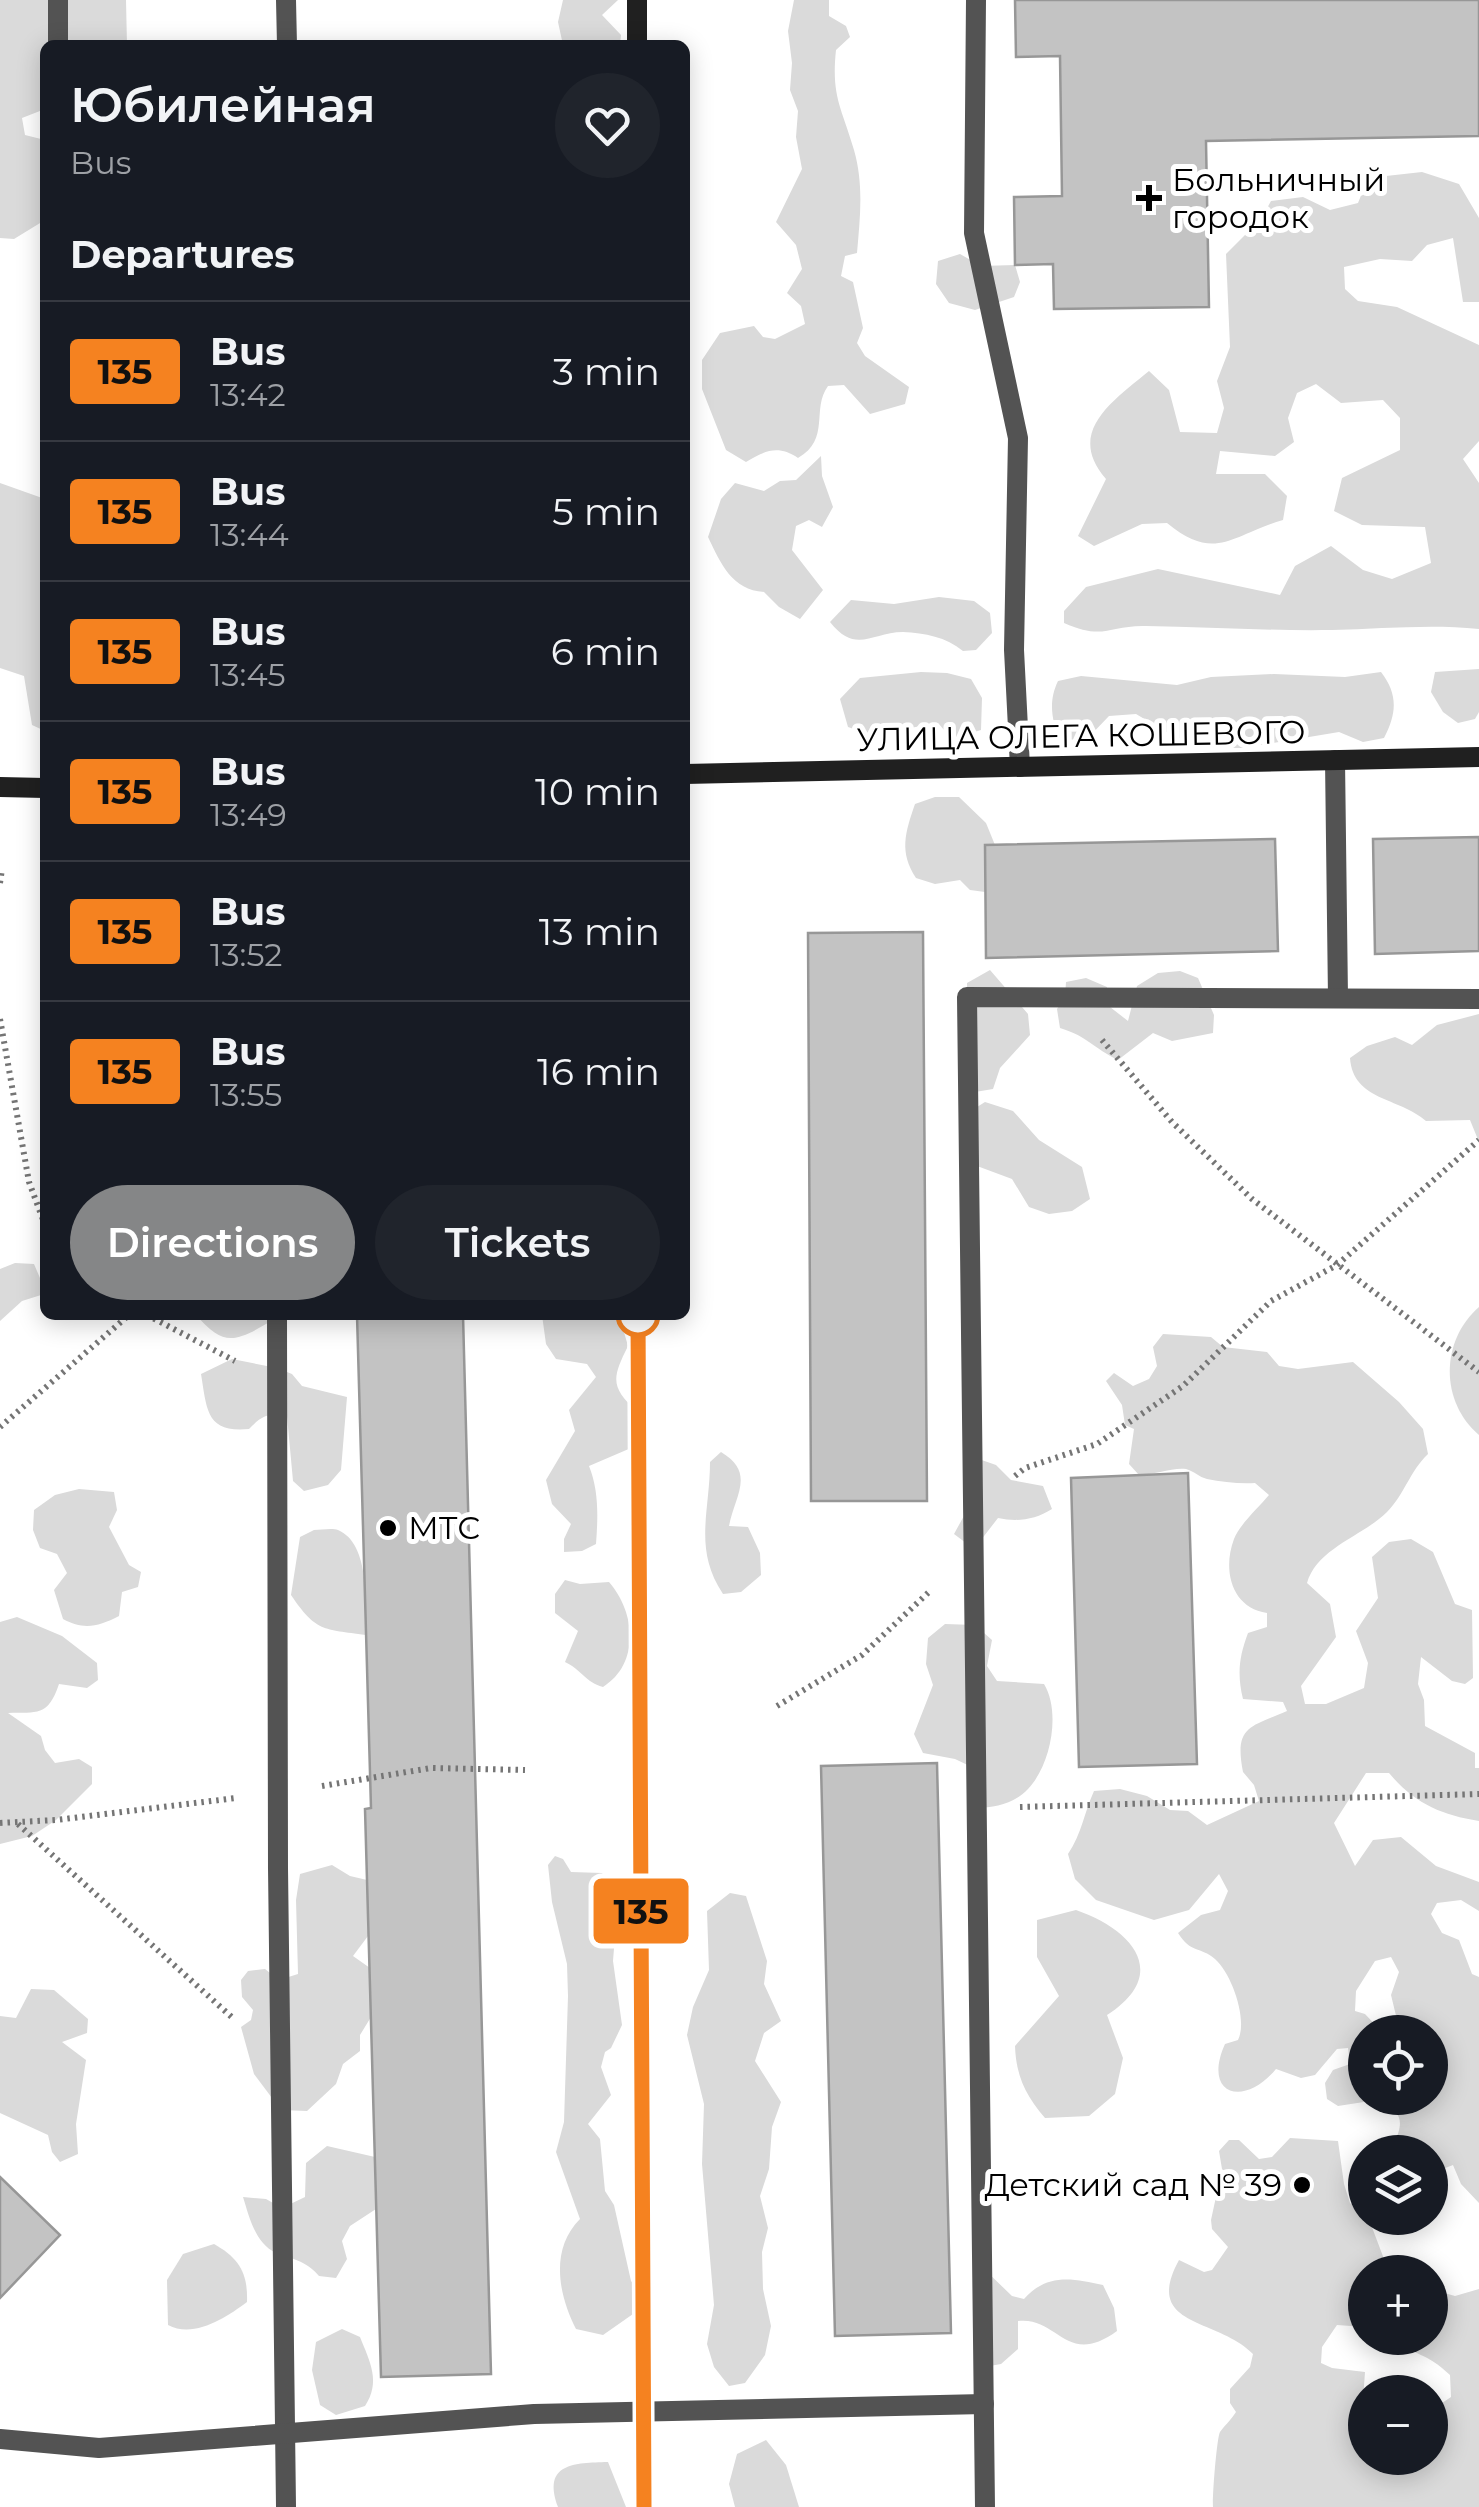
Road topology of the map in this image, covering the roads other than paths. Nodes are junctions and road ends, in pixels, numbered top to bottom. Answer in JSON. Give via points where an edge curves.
{"nodes":[{"id":1,"x":58,"y":0,"type":"edge"},
{"id":2,"x":286,"y":0,"type":"edge"},
{"id":3,"x":636,"y":0,"type":"edge"},
{"id":4,"x":976,"y":0,"type":"edge"},
{"id":5,"x":58,"y":40,"type":"edge"},
{"id":6,"x":287,"y":40,"type":"edge"},
{"id":7,"x":637,"y":40,"type":"edge"},
{"id":8,"x":1479,"y":757,"type":"edge"},
{"id":9,"x":1335,"y":760,"type":"junction"},
{"id":10,"x":1020,"y":767,"type":"junction"},
{"id":11,"x":690,"y":774,"type":"edge"},
{"id":12,"x":0,"y":788,"type":"edge"},
{"id":13,"x":40,"y":788,"type":"edge"},
{"id":14,"x":1338,"y":998,"type":"junction"},
{"id":15,"x":1479,"y":999,"type":"edge"},
{"id":16,"x":277,"y":1320,"type":"edge"},
{"id":17,"x":638,"y":1320,"type":"edge"},
{"id":18,"x":984,"y":2404,"type":"junction"},
{"id":19,"x":643,"y":2408,"type":"junction"},
{"id":20,"x":284,"y":2433,"type":"junction"},
{"id":21,"x":0,"y":2439,"type":"edge"},
{"id":22,"x":286,"y":2507,"type":"edge"},
{"id":23,"x":644,"y":2507,"type":"edge"},
{"id":24,"x":985,"y":2507,"type":"edge"}],
"edges":[{"from":1,"to":5,"type":"lane"},
{"from":2,"to":6,"type":"lane"},
{"from":3,"to":7,"type":"main road"},
{"from":4,"to":10,"type":"lane","via":[[974,233],[1018,438],[1014,650]]},
{"from":8,"to":9,"type":"main road","name":"УЛИЦА ОЛЕГА КОШЕВОГО"},
{"from":9,"to":10,"type":"main road","name":"УЛИЦА ОЛЕГА КОШЕВОГО"},
{"from":9,"to":14,"type":"lane"},
{"from":10,"to":11,"type":"main road","name":"УЛИЦА ОЛЕГА КОШЕВОГО"},
{"from":12,"to":13,"type":"main road"},
{"from":14,"to":15,"type":"lane"},
{"from":14,"to":18,"type":"lane","via":[[967,997]]},
{"from":16,"to":20,"type":"lane"},
{"from":17,"to":19,"type":"main road"},
{"from":18,"to":19,"type":"lane"},
{"from":18,"to":24,"type":"lane"},
{"from":19,"to":20,"type":"lane"},
{"from":19,"to":23,"type":"main road"},
{"from":20,"to":21,"type":"lane","via":[[98,2448]]},
{"from":20,"to":22,"type":"lane"}]}
